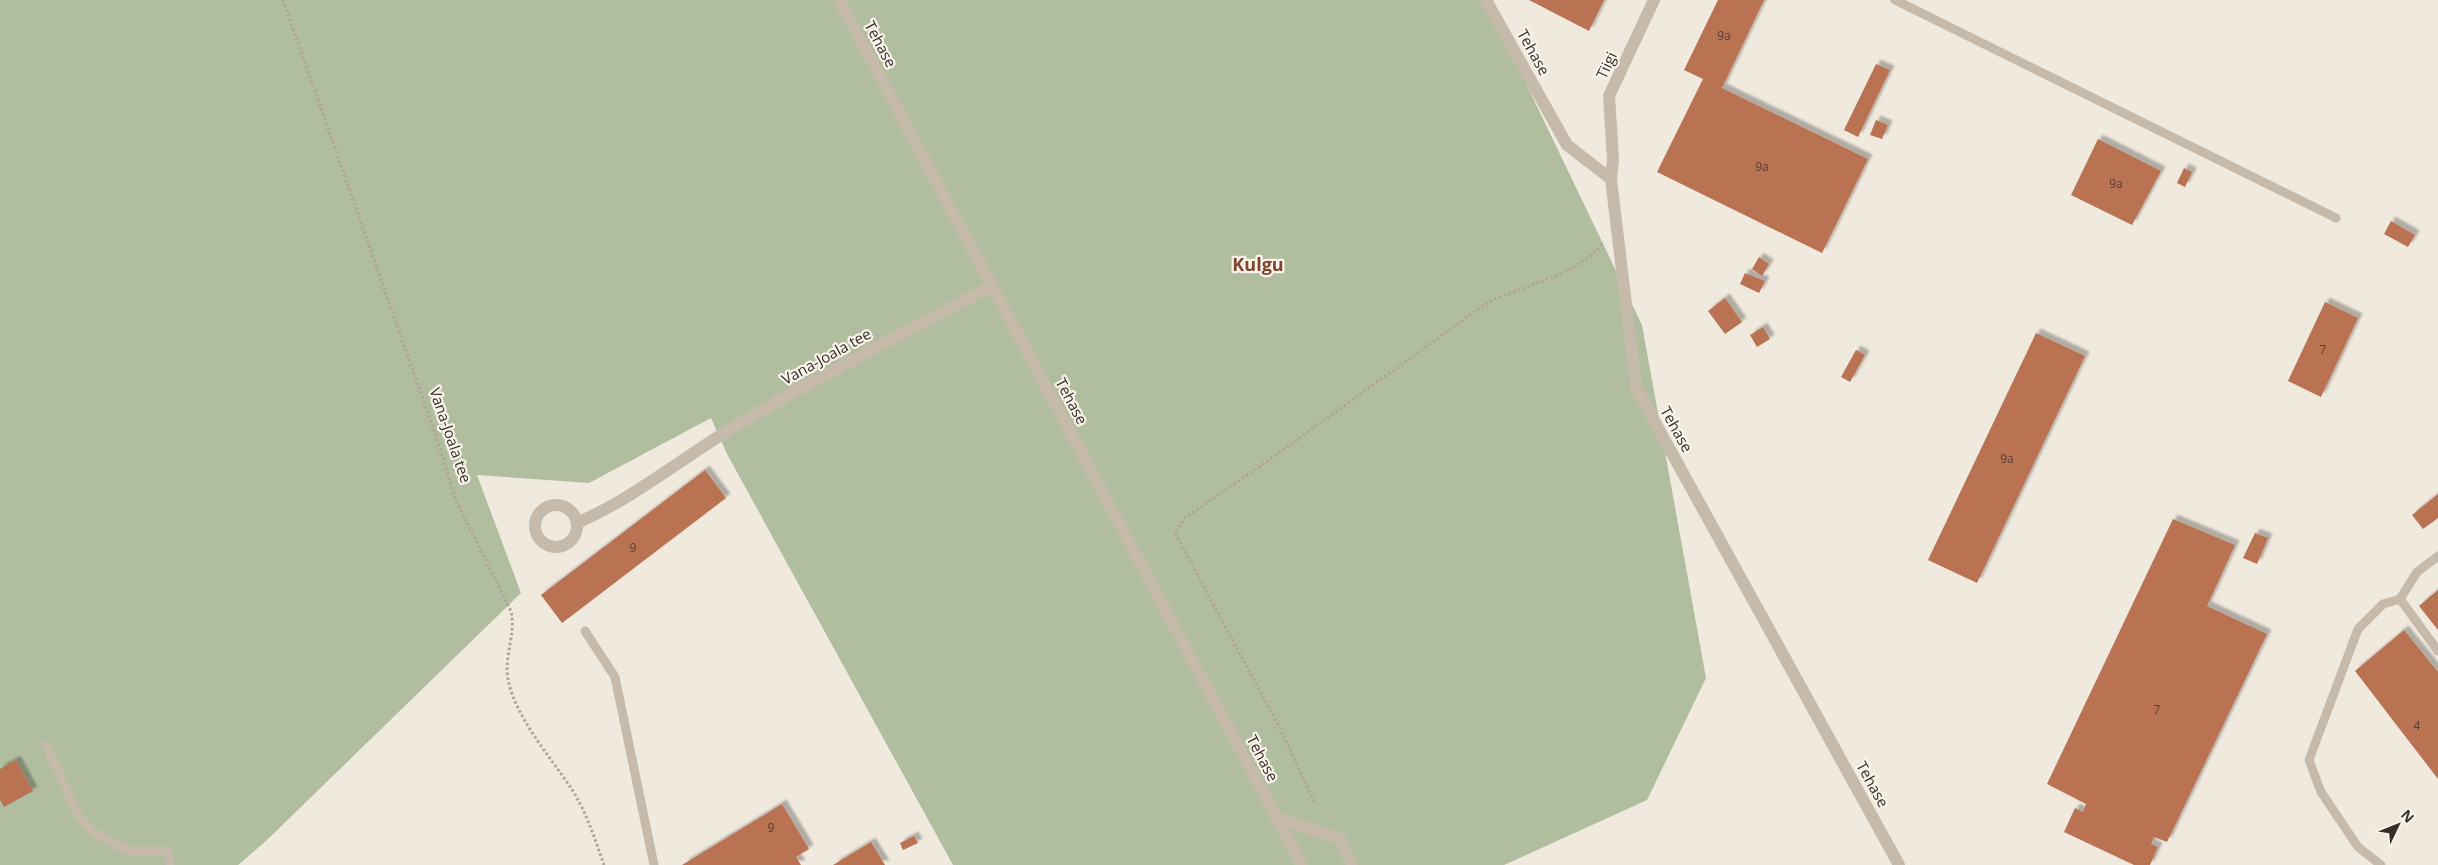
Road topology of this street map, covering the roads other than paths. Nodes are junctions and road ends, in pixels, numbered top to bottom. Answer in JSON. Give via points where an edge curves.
{"nodes":[{"id":1,"x":839,"y":0,"type":"edge"},
{"id":2,"x":1486,"y":0,"type":"edge"},
{"id":3,"x":1654,"y":0,"type":"edge"},
{"id":4,"x":1895,"y":0,"type":"edge"},
{"id":5,"x":1611,"y":179,"type":"junction"},
{"id":6,"x":2336,"y":218,"type":"dead end"},
{"id":7,"x":992,"y":286,"type":"junction"},
{"id":8,"x":577,"y":523,"type":"dead end"},
{"id":9,"x":2438,"y":556,"type":"edge"},
{"id":10,"x":2400,"y":599,"type":"junction"},
{"id":11,"x":585,"y":631,"type":"dead end"},
{"id":12,"x":2438,"y":651,"type":"edge"},
{"id":13,"x":46,"y":745,"type":"dead end"},
{"id":14,"x":1276,"y":817,"type":"junction"},
{"id":15,"x":170,"y":865,"type":"edge"},
{"id":16,"x":654,"y":865,"type":"edge"},
{"id":17,"x":1302,"y":865,"type":"edge"},
{"id":18,"x":1352,"y":865,"type":"edge"},
{"id":19,"x":1899,"y":865,"type":"edge"},
{"id":20,"x":2381,"y":865,"type":"edge"}],
"edges":[{"from":1,"to":7,"type":"street","name":"Tehase"},
{"from":2,"to":5,"type":"street","name":"Tehase","via":[[1567,145]]},
{"from":3,"to":5,"type":"street","name":"Tiigi","via":[[1609,96]]},
{"from":4,"to":6,"type":"lane"},
{"from":5,"to":19,"type":"street","name":"Tehase","via":[[1636,388]]},
{"from":7,"to":8,"type":"street","name":"Vana-Joala tee","via":[[846,363],[670,467],[611,509]]},
{"from":7,"to":14,"type":"street","name":"Tehase"},
{"from":9,"to":10,"type":"lane","via":[[2417,572]]},
{"from":10,"to":12,"type":"lane"},
{"from":10,"to":20,"type":"lane","via":[[2383,604],[2358,629],[2308,760],[2321,792],[2358,847]]},
{"from":11,"to":16,"type":"lane","via":[[615,677]]},
{"from":13,"to":15,"type":"lane","via":[[79,818],[93,832],[129,851],[168,852]]},
{"from":14,"to":17,"type":"street","name":"Tehase"},
{"from":14,"to":18,"type":"street","via":[[1340,839]]}]}
